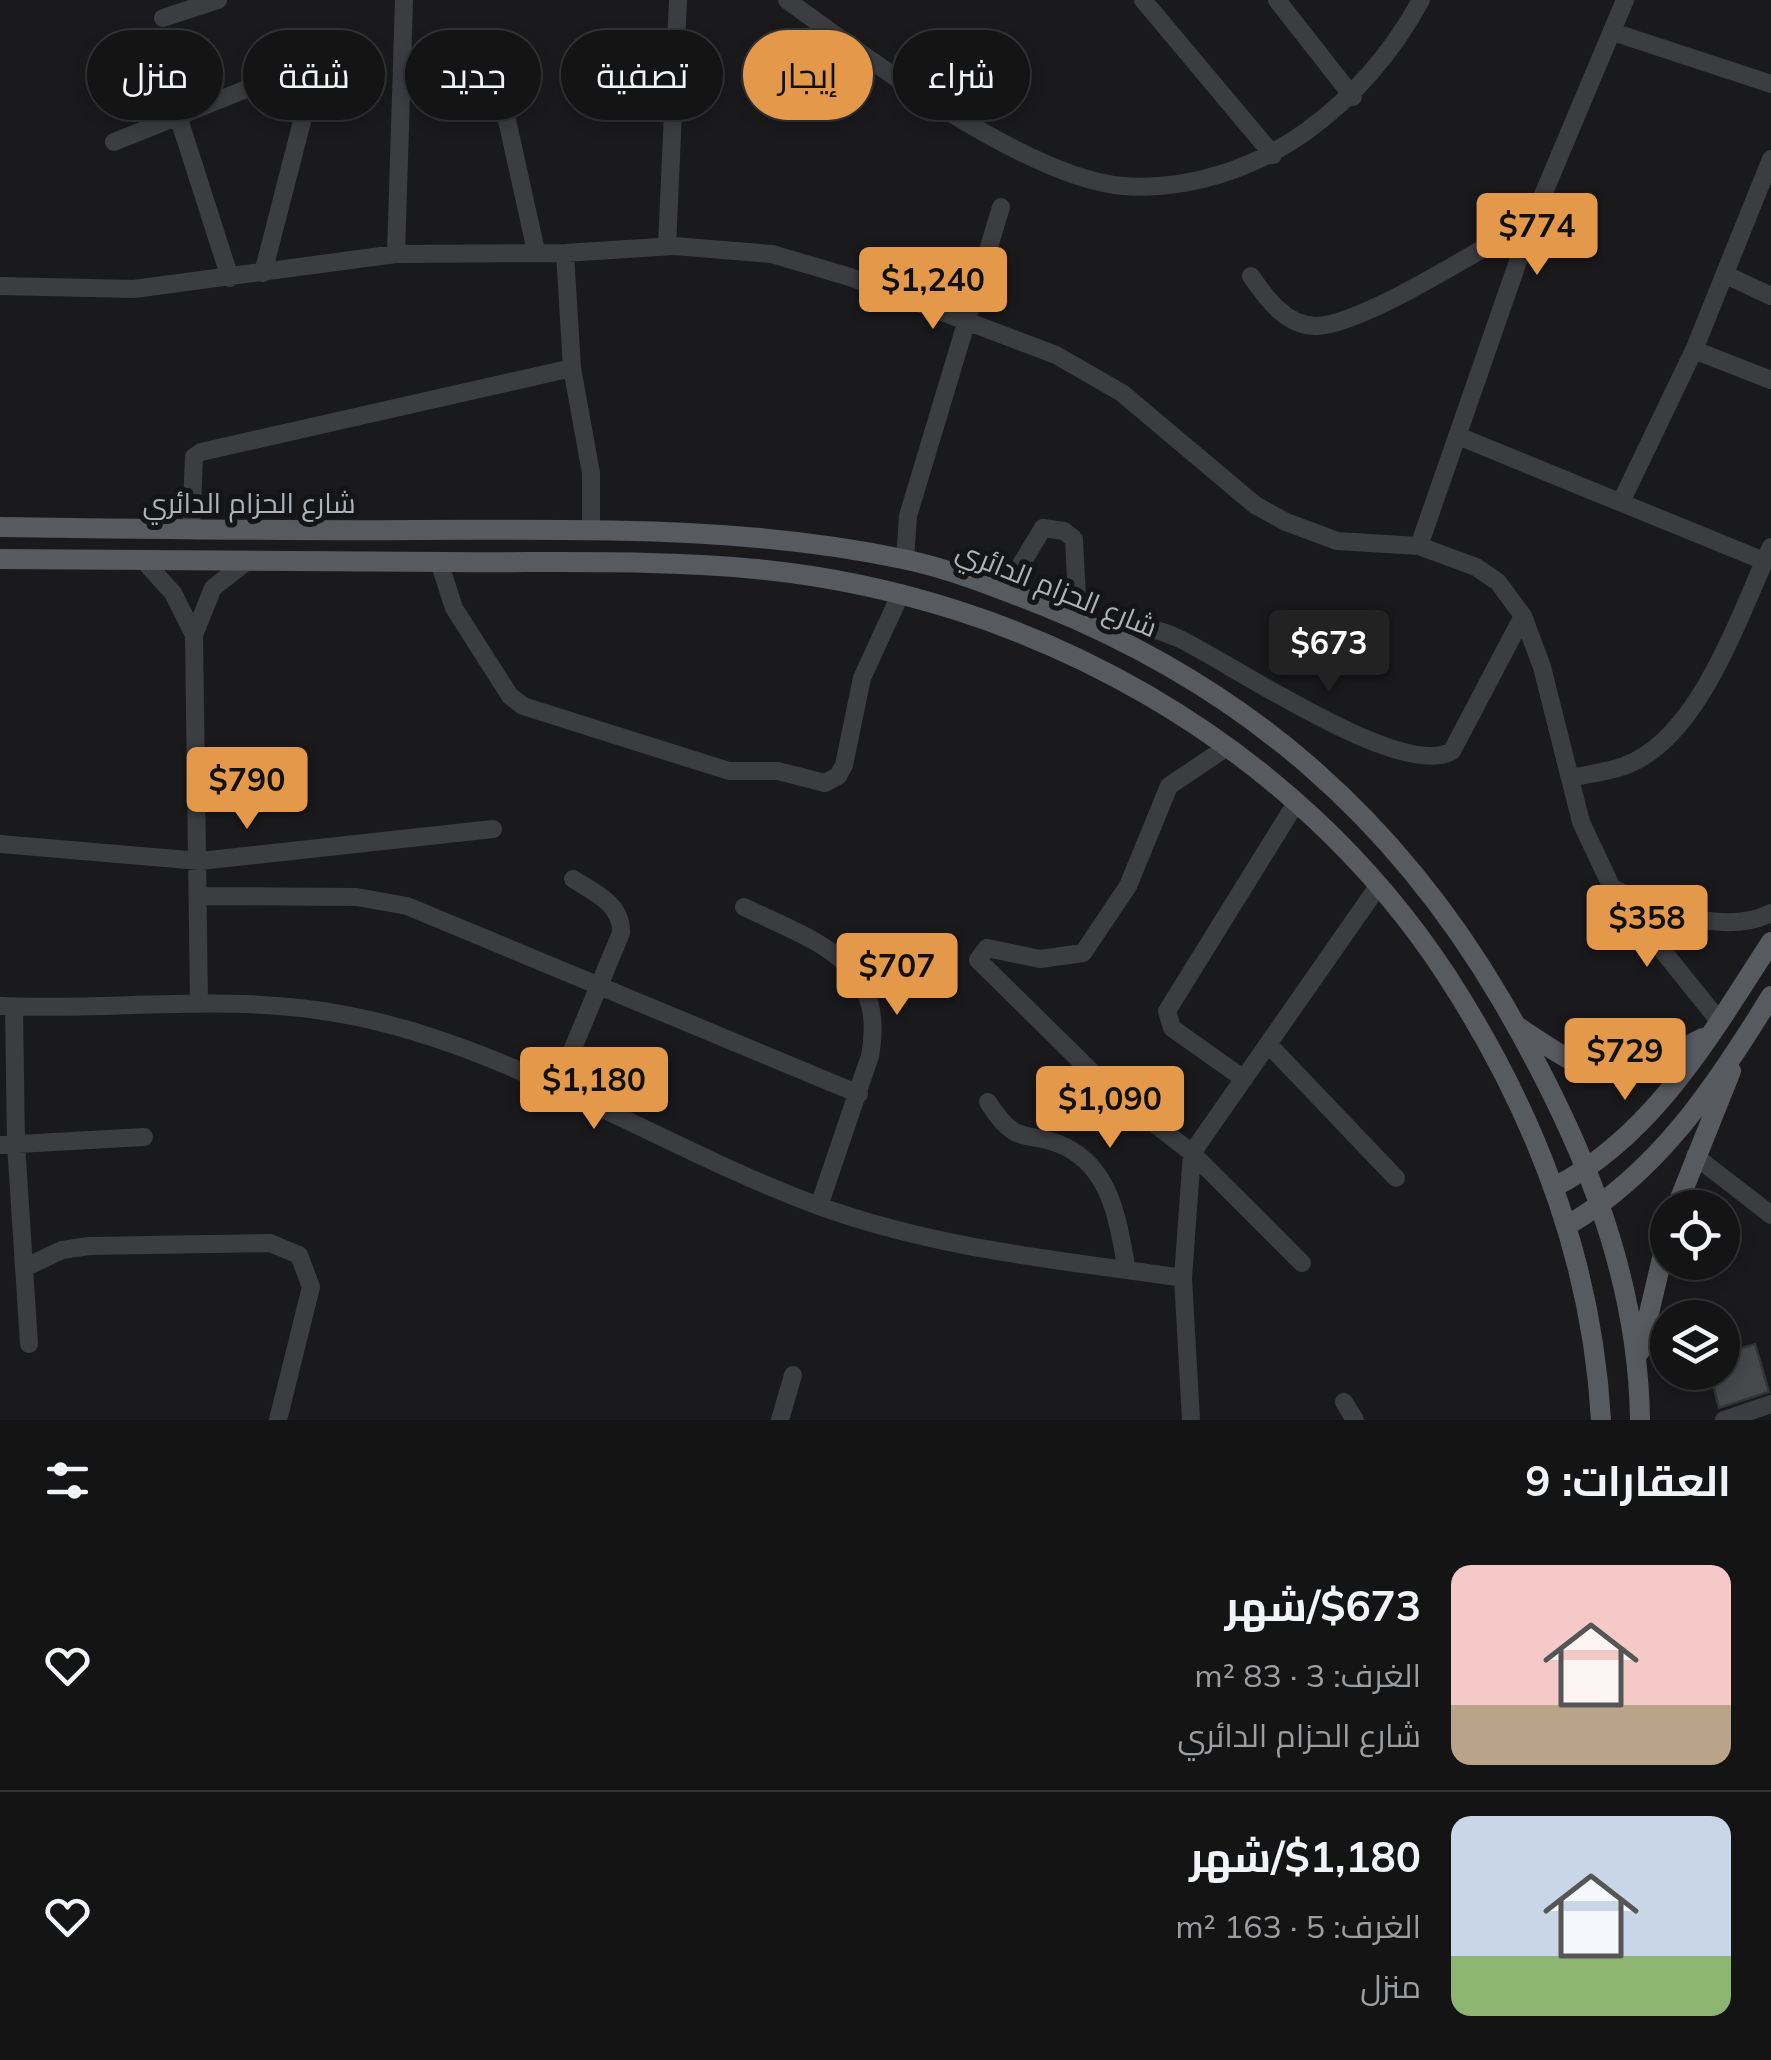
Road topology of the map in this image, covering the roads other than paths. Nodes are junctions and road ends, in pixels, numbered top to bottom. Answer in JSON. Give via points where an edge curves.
{"nodes":[{"id":1,"x":218,"y":0,"type":"edge"},
{"id":2,"x":404,"y":0,"type":"edge"},
{"id":3,"x":678,"y":0,"type":"edge"},
{"id":4,"x":787,"y":0,"type":"edge"},
{"id":5,"x":1144,"y":0,"type":"edge"},
{"id":6,"x":1277,"y":0,"type":"edge"},
{"id":7,"x":1421,"y":0,"type":"edge"},
{"id":8,"x":1625,"y":0,"type":"edge"},
{"id":9,"x":163,"y":18,"type":"dead end"},
{"id":10,"x":1613,"y":32,"type":"junction"},
{"id":11,"x":1771,"y":84,"type":"edge"},
{"id":12,"x":1353,"y":97,"type":"junction"},
{"id":13,"x":223,"y":100,"type":"edge"},
{"id":14,"x":177,"y":120,"type":"edge"},
{"id":15,"x":180,"y":120,"type":"edge"},
{"id":16,"x":506,"y":120,"type":"edge"},
{"id":17,"x":114,"y":142,"type":"dead end"},
{"id":18,"x":1273,"y":155,"type":"junction"},
{"id":19,"x":1771,"y":159,"type":"edge"},
{"id":20,"x":1001,"y":207,"type":"dead end"},
{"id":21,"x":1532,"y":221,"type":"junction"},
{"id":22,"x":667,"y":246,"type":"junction"},
{"id":23,"x":536,"y":250,"type":"junction"},
{"id":24,"x":565,"y":253,"type":"junction"},
{"id":25,"x":396,"y":254,"type":"junction"},
{"id":26,"x":263,"y":272,"type":"junction"},
{"id":27,"x":1726,"y":275,"type":"junction"},
{"id":28,"x":1251,"y":276,"type":"dead end"},
{"id":29,"x":230,"y":278,"type":"junction"},
{"id":30,"x":0,"y":286,"type":"edge"},
{"id":31,"x":1771,"y":296,"type":"edge"},
{"id":32,"x":966,"y":318,"type":"junction"},
{"id":33,"x":1694,"y":350,"type":"junction"},
{"id":34,"x":572,"y":368,"type":"junction"},
{"id":35,"x":1771,"y":380,"type":"edge"},
{"id":36,"x":1458,"y":436,"type":"junction"},
{"id":37,"x":1622,"y":500,"type":"junction"},
{"id":38,"x":0,"y":527,"type":"edge"},
{"id":39,"x":191,"y":530,"type":"junction"},
{"id":40,"x":591,"y":530,"type":"junction"},
{"id":41,"x":1419,"y":546,"type":"junction"},
{"id":42,"x":1768,"y":554,"type":"edge"},
{"id":43,"x":0,"y":559,"type":"edge"},
{"id":44,"x":905,"y":559,"type":"junction"},
{"id":45,"x":143,"y":560,"type":"junction"},
{"id":46,"x":248,"y":561,"type":"junction"},
{"id":47,"x":440,"y":562,"type":"junction"},
{"id":48,"x":1005,"y":590,"type":"junction"},
{"id":49,"x":900,"y":593,"type":"junction"},
{"id":50,"x":1524,"y":616,"type":"junction"},
{"id":51,"x":1088,"y":624,"type":"junction"},
{"id":52,"x":194,"y":635,"type":"junction"},
{"id":53,"x":1227,"y":746,"type":"junction"},
{"id":54,"x":1571,"y":778,"type":"junction"},
{"id":55,"x":1296,"y":803,"type":"junction"},
{"id":56,"x":493,"y":829,"type":"dead end"},
{"id":57,"x":0,"y":844,"type":"edge"},
{"id":58,"x":200,"y":861,"type":"junction"},
{"id":59,"x":573,"y":879,"type":"dead end"},
{"id":60,"x":1379,"y":885,"type":"junction"},
{"id":61,"x":1612,"y":888,"type":"junction"},
{"id":62,"x":200,"y":896,"type":"junction"},
{"id":63,"x":744,"y":907,"type":"dead end"},
{"id":64,"x":1771,"y":914,"type":"edge"},
{"id":65,"x":1771,"y":942,"type":"edge"},
{"id":66,"x":599,"y":985,"type":"junction"},
{"id":67,"x":1771,"y":996,"type":"edge"},
{"id":68,"x":199,"y":1004,"type":"junction"},
{"id":69,"x":7,"y":1007,"type":"edge"},
{"id":70,"x":1515,"y":1024,"type":"junction"},
{"id":71,"x":1714,"y":1028,"type":"junction"},
{"id":72,"x":1268,"y":1045,"type":"junction"},
{"id":73,"x":1738,"y":1050,"type":"junction"},
{"id":74,"x":1244,"y":1079,"type":"junction"},
{"id":75,"x":556,"y":1090,"type":"junction"},
{"id":76,"x":858,"y":1094,"type":"junction"},
{"id":77,"x":988,"y":1102,"type":"dead end"},
{"id":78,"x":144,"y":1137,"type":"dead end"},
{"id":79,"x":8,"y":1144,"type":"edge"},
{"id":80,"x":1192,"y":1153,"type":"junction"},
{"id":81,"x":1695,"y":1156,"type":"junction"},
{"id":82,"x":1588,"y":1170,"type":"junction"},
{"id":83,"x":1396,"y":1178,"type":"dead end"},
{"id":84,"x":1554,"y":1188,"type":"junction"},
{"id":85,"x":1683,"y":1190,"type":"edge"},
{"id":86,"x":1603,"y":1204,"type":"junction"},
{"id":87,"x":820,"y":1206,"type":"junction"},
{"id":88,"x":1771,"y":1214,"type":"edge"},
{"id":89,"x":1568,"y":1225,"type":"junction"},
{"id":90,"x":1302,"y":1263,"type":"dead end"},
{"id":91,"x":24,"y":1268,"type":"junction"},
{"id":92,"x":1127,"y":1270,"type":"junction"},
{"id":93,"x":1183,"y":1278,"type":"junction"},
{"id":94,"x":1657,"y":1280,"type":"edge"},
{"id":95,"x":28,"y":1344,"type":"dead end"},
{"id":96,"x":1638,"y":1358,"type":"junction"},
{"id":97,"x":793,"y":1375,"type":"dead end"},
{"id":98,"x":1344,"y":1402,"type":"dead end"},
{"id":99,"x":1771,"y":1404,"type":"edge"},
{"id":100,"x":278,"y":1420,"type":"edge"},
{"id":101,"x":780,"y":1420,"type":"edge"},
{"id":102,"x":1191,"y":1420,"type":"edge"},
{"id":103,"x":1354,"y":1420,"type":"edge"},
{"id":104,"x":1601,"y":1420,"type":"edge"},
{"id":105,"x":1640,"y":1420,"type":"edge"},
{"id":106,"x":1724,"y":1420,"type":"edge"}],
"edges":[{"from":1,"to":9,"type":"street"},
{"from":2,"to":25,"type":"street"},
{"from":3,"to":22,"type":"street"},
{"from":4,"to":18,"type":"street","via":[[946,106],[1070,172],[1120,186],[1178,186]]},
{"from":5,"to":18,"type":"street"},
{"from":6,"to":12,"type":"street"},
{"from":7,"to":12,"type":"street"},
{"from":8,"to":10,"type":"street"},
{"from":10,"to":11,"type":"street"},
{"from":10,"to":21,"type":"street"},
{"from":12,"to":18,"type":"street"},
{"from":13,"to":26,"type":"street","via":[[296,82],[308,98]]},
{"from":14,"to":17,"type":"street"},
{"from":15,"to":29,"type":"street"},
{"from":16,"to":23,"type":"street"},
{"from":19,"to":27,"type":"street"},
{"from":20,"to":32,"type":"street"},
{"from":21,"to":28,"type":"street","via":[[1393,299],[1316,326],[1286,317]]},
{"from":21,"to":36,"type":"street"},
{"from":22,"to":24,"type":"street"},
{"from":22,"to":32,"type":"street","via":[[772,254]]},
{"from":23,"to":24,"type":"street"},
{"from":23,"to":25,"type":"street"},
{"from":24,"to":34,"type":"street"},
{"from":25,"to":26,"type":"street"},
{"from":26,"to":29,"type":"street"},
{"from":27,"to":31,"type":"street"},
{"from":27,"to":33,"type":"street"},
{"from":29,"to":30,"type":"street","via":[[134,289]]},
{"from":32,"to":41,"type":"street","via":[[1056,355],[1122,393],[1255,505],[1286,522],[1337,541]]},
{"from":32,"to":44,"type":"street","via":[[908,516]]},
{"from":33,"to":35,"type":"street"},
{"from":33,"to":37,"type":"street"},
{"from":34,"to":39,"type":"street","via":[[201,452],[194,456]]},
{"from":34,"to":40,"type":"street","via":[[591,473]]},
{"from":36,"to":37,"type":"street"},
{"from":36,"to":41,"type":"street"},
{"from":37,"to":42,"type":"street"},
{"from":38,"to":39,"type":"main road","name":"شارع الحزام الدائري"},
{"from":39,"to":40,"type":"main road","name":"شارع الحزام الدائري"},
{"from":40,"to":44,"type":"main road","name":"شارع الحزام الدائري","via":[[712,533]]},
{"from":41,"to":50,"type":"street","via":[[1476,567],[1498,582]]},
{"from":42,"to":54,"type":"street","via":[[1692,712],[1626,765]]},
{"from":43,"to":45,"type":"main road","name":"شارع الحزام الدائري"},
{"from":44,"to":48,"type":"main road","name":"شارع الحزام الدائري"},
{"from":45,"to":46,"type":"main road","name":"شارع الحزام الدائري"},
{"from":45,"to":52,"type":"street","via":[[173,593]]},
{"from":46,"to":47,"type":"main road","name":"شارع الحزام الدائري"},
{"from":46,"to":52,"type":"street","via":[[213,588]]},
{"from":47,"to":49,"type":"main road","name":"شارع الحزام الدائري","via":[[703,565]]},
{"from":47,"to":49,"type":"street","via":[[454,608],[522,706],[729,771],[778,772],[825,783],[844,765],[862,678]]},
{"from":48,"to":51,"type":"main road","name":"شارع الحزام الدائري"},
{"from":48,"to":51,"type":"street","via":[[1043,528],[1064,531],[1074,539]]},
{"from":49,"to":53,"type":"main road","name":"شارع الحزام الدائري","via":[[980,616],[1104,670]]},
{"from":50,"to":51,"type":"street","via":[[1452,752],[1440,759],[1415,758],[1297,707],[1177,638],[1120,623]]},
{"from":50,"to":54,"type":"street"},
{"from":51,"to":70,"type":"main road","name":"شارع الحزام الدائري","via":[[1183,672],[1268,730],[1340,793],[1439,901]]},
{"from":52,"to":58,"type":"street"},
{"from":53,"to":55,"type":"main road","name":"شارع الحزام الدائري"},
{"from":53,"to":80,"type":"street","via":[[1169,786],[1128,886],[1083,953],[1040,959],[988,948],[978,960],[1105,1086]]},
{"from":54,"to":61,"type":"street","via":[[1582,822]]},
{"from":55,"to":60,"type":"main road","name":"شارع الحزام الدائري"},
{"from":55,"to":74,"type":"street","via":[[1167,1011],[1172,1028]]},
{"from":56,"to":58,"type":"street"},
{"from":57,"to":58,"type":"street"},
{"from":58,"to":62,"type":"street"},
{"from":59,"to":66,"type":"street","via":[[622,920]]},
{"from":60,"to":72,"type":"street"},
{"from":60,"to":84,"type":"main road","name":"شارع الحزام الدائري","via":[[1466,1006],[1516,1094]]},
{"from":61,"to":64,"type":"street","via":[[1678,916]]},
{"from":61,"to":71,"type":"street"},
{"from":62,"to":66,"type":"street","via":[[381,900]]},
{"from":62,"to":68,"type":"street"},
{"from":63,"to":76,"type":"street","via":[[825,946],[858,976],[871,1000],[874,1032]]},
{"from":65,"to":71,"type":"main road"},
{"from":66,"to":75,"type":"street"},
{"from":66,"to":76,"type":"street"},
{"from":67,"to":73,"type":"main road"},
{"from":68,"to":69,"type":"street"},
{"from":68,"to":75,"type":"street","via":[[302,1009],[372,1021]]},
{"from":69,"to":79,"type":"street"},
{"from":70,"to":71,"type":"main road","via":[[1578,1067],[1611,1073],[1657,1060]]},
{"from":70,"to":82,"type":"main road","name":"شارع الحزام الدائري"},
{"from":71,"to":82,"type":"main road","via":[[1636,1129]]},
{"from":72,"to":74,"type":"street"},
{"from":72,"to":83,"type":"street"},
{"from":73,"to":81,"type":"main road"},
{"from":73,"to":86,"type":"main road","via":[[1667,1144]]},
{"from":74,"to":80,"type":"street"},
{"from":75,"to":87,"type":"street"},
{"from":76,"to":87,"type":"street"},
{"from":77,"to":92,"type":"street","via":[[1003,1126],[1065,1146],[1096,1170],[1114,1205]]},
{"from":78,"to":79,"type":"street"},
{"from":79,"to":91,"type":"street"},
{"from":80,"to":90,"type":"street"},
{"from":80,"to":93,"type":"street"},
{"from":81,"to":85,"type":"main road"},
{"from":81,"to":88,"type":"street"},
{"from":82,"to":84,"type":"main road"},
{"from":82,"to":86,"type":"main road","name":"شارع الحزام الدائري"},
{"from":84,"to":89,"type":"main road","name":"شارع الحزام الدائري"},
{"from":86,"to":89,"type":"main road"},
{"from":86,"to":96,"type":"main road","name":"شارع الحزام الدائري"},
{"from":87,"to":92,"type":"street","via":[[954,1244]]},
{"from":89,"to":104,"type":"main road","name":"شارع الحزام الدائري","via":[[1589,1312]]},
{"from":91,"to":95,"type":"street"},
{"from":91,"to":100,"type":"street","via":[[88,1246],[270,1243],[299,1255],[311,1286]]},
{"from":92,"to":93,"type":"street"},
{"from":93,"to":102,"type":"street"},
{"from":94,"to":96,"type":"main road"},
{"from":96,"to":105,"type":"main road","name":"شارع الحزام الدائري"},
{"from":97,"to":101,"type":"street"},
{"from":98,"to":103,"type":"street"},
{"from":99,"to":106,"type":"street"}]}
